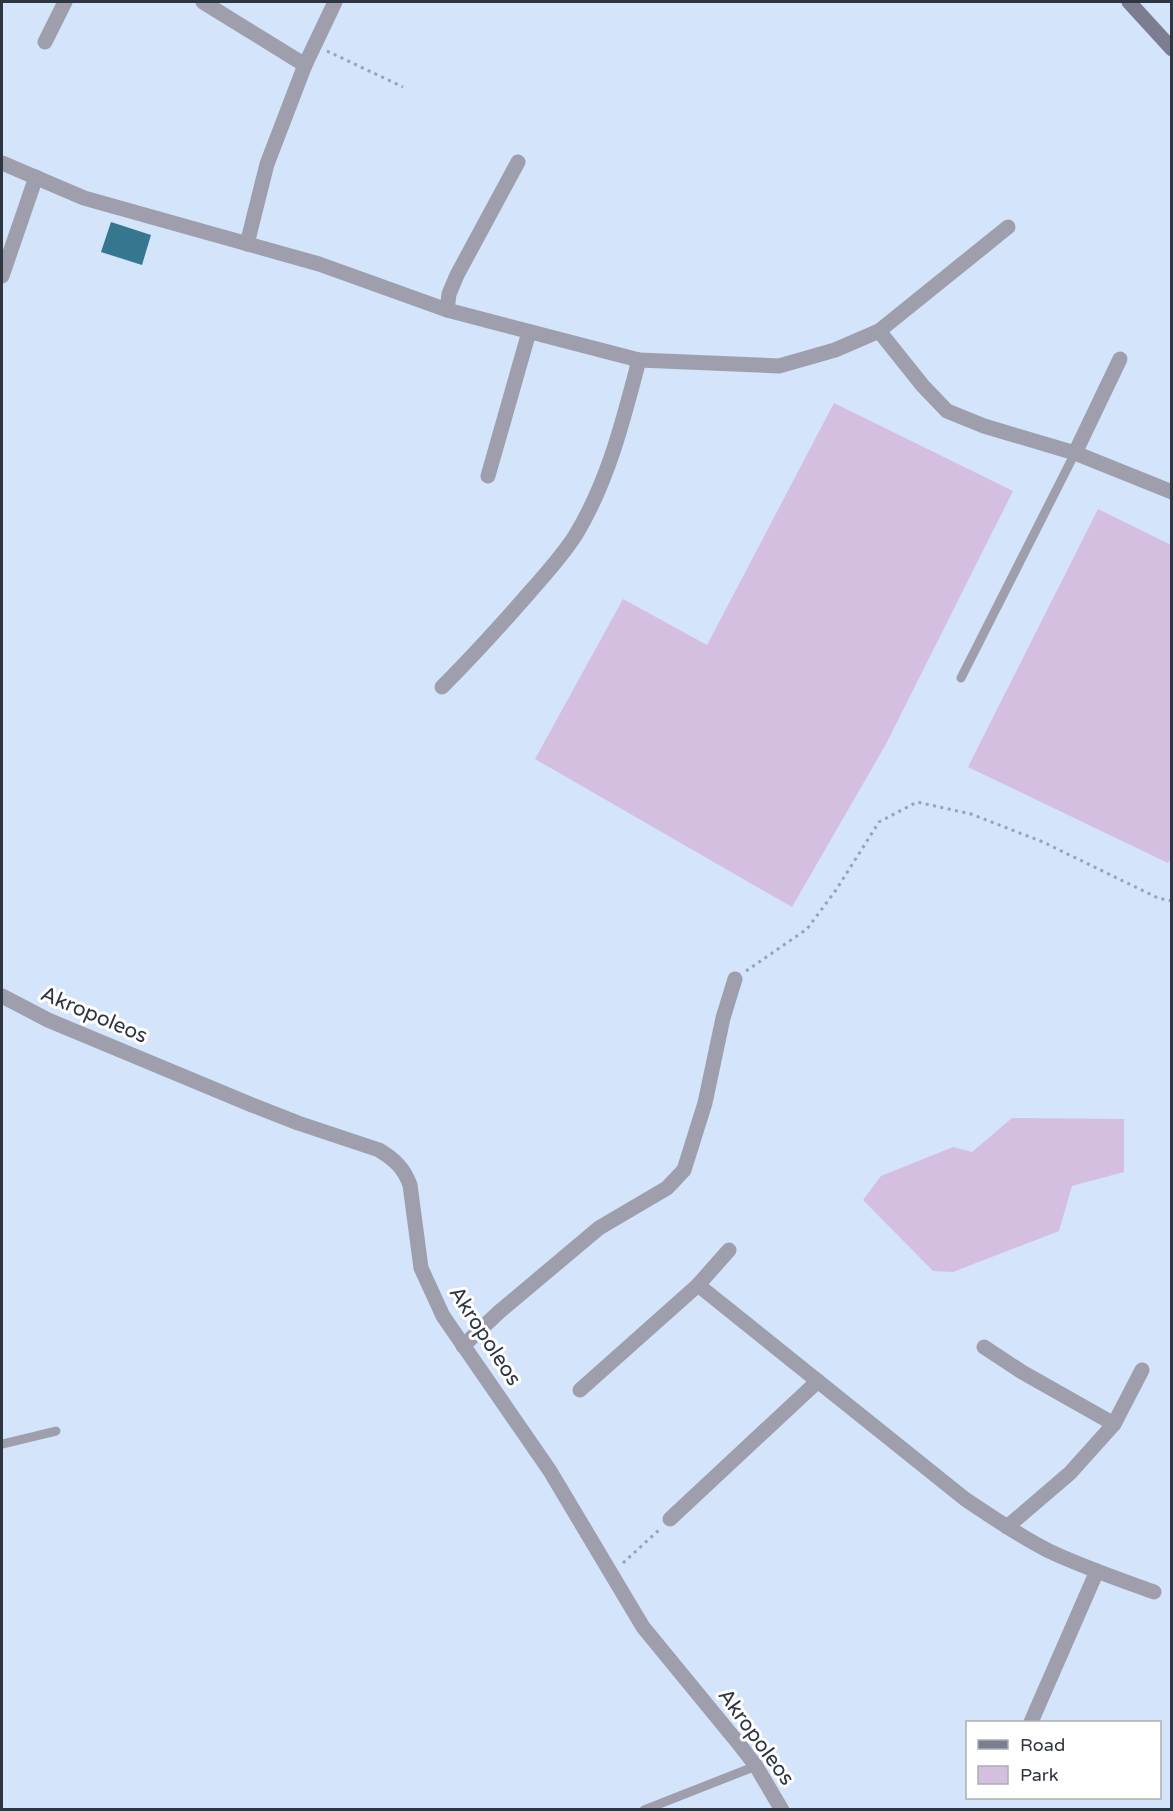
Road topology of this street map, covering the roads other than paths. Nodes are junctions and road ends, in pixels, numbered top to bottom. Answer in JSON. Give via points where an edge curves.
{"nodes":[{"id":1,"x":65,"y":2,"type":"edge"},
{"id":2,"x":203,"y":2,"type":"edge"},
{"id":3,"x":335,"y":2,"type":"edge"},
{"id":4,"x":1130,"y":2,"type":"edge"},
{"id":5,"x":45,"y":42,"type":"dead end"},
{"id":6,"x":1172,"y":49,"type":"edge"},
{"id":7,"x":305,"y":65,"type":"junction"},
{"id":8,"x":518,"y":162,"type":"dead end"},
{"id":9,"x":2,"y":163,"type":"edge"},
{"id":10,"x":36,"y":177,"type":"junction"},
{"id":11,"x":1008,"y":226,"type":"dead end"},
{"id":12,"x":248,"y":244,"type":"junction"},
{"id":13,"x":2,"y":276,"type":"edge"},
{"id":14,"x":447,"y":310,"type":"junction"},
{"id":15,"x":879,"y":331,"type":"junction"},
{"id":16,"x":529,"y":332,"type":"junction"},
{"id":17,"x":1120,"y":359,"type":"dead end"},
{"id":18,"x":639,"y":360,"type":"junction"},
{"id":19,"x":1075,"y":453,"type":"junction"},
{"id":20,"x":488,"y":476,"type":"dead end"},
{"id":21,"x":1172,"y":492,"type":"edge"},
{"id":22,"x":961,"y":678,"type":"dead end"},
{"id":23,"x":442,"y":687,"type":"dead end"},
{"id":24,"x":735,"y":979,"type":"road end"},
{"id":25,"x":2,"y":996,"type":"edge"},
{"id":26,"x":729,"y":1251,"type":"dead end"},
{"id":27,"x":698,"y":1286,"type":"junction"},
{"id":28,"x":463,"y":1346,"type":"junction"},
{"id":29,"x":984,"y":1347,"type":"dead end"},
{"id":30,"x":1142,"y":1370,"type":"dead end"},
{"id":31,"x":818,"y":1382,"type":"junction"},
{"id":32,"x":580,"y":1390,"type":"dead end"},
{"id":33,"x":1114,"y":1424,"type":"junction"},
{"id":34,"x":56,"y":1431,"type":"dead end"},
{"id":35,"x":2,"y":1444,"type":"edge"},
{"id":36,"x":670,"y":1519,"type":"road end"},
{"id":37,"x":1007,"y":1527,"type":"junction"},
{"id":38,"x":1097,"y":1571,"type":"junction"},
{"id":39,"x":1154,"y":1592,"type":"dead end"},
{"id":40,"x":1031,"y":1721,"type":"edge"},
{"id":41,"x":756,"y":1766,"type":"junction"},
{"id":42,"x":644,"y":1809,"type":"edge"},
{"id":43,"x":782,"y":1809,"type":"edge"}],
"edges":[{"from":1,"to":5,"type":"street"},
{"from":2,"to":7,"type":"street"},
{"from":3,"to":7,"type":"street"},
{"from":4,"to":6,"type":"main road"},
{"from":7,"to":12,"type":"street","via":[[267,164]]},
{"from":8,"to":14,"type":"street","via":[[457,274]]},
{"from":9,"to":10,"type":"street"},
{"from":10,"to":12,"type":"street","via":[[84,198]]},
{"from":10,"to":13,"type":"street"},
{"from":11,"to":15,"type":"street"},
{"from":12,"to":14,"type":"street","via":[[319,264]]},
{"from":14,"to":16,"type":"street"},
{"from":15,"to":18,"type":"street","via":[[835,350],[779,366]]},
{"from":15,"to":19,"type":"street","via":[[947,411]]},
{"from":16,"to":18,"type":"street"},
{"from":16,"to":20,"type":"street"},
{"from":17,"to":19,"type":"street"},
{"from":18,"to":23,"type":"street","via":[[609,465],[574,537],[485,643]]},
{"from":19,"to":21,"type":"street"},
{"from":19,"to":22,"type":"lane"},
{"from":24,"to":28,"type":"street","via":[[705,1103],[684,1170],[668,1188],[599,1228]]},
{"from":25,"to":28,"type":"street","name":"Akropoleos","via":[[48,1020],[252,1105],[390,1157],[406,1174],[410,1185],[427,1282]]},
{"from":26,"to":27,"type":"street"},
{"from":27,"to":31,"type":"street"},
{"from":27,"to":32,"type":"street"},
{"from":28,"to":41,"type":"street","name":"Akropoleos","via":[[550,1471],[643,1627]]},
{"from":29,"to":33,"type":"street"},
{"from":30,"to":33,"type":"street"},
{"from":31,"to":36,"type":"street"},
{"from":31,"to":37,"type":"street","via":[[965,1499]]},
{"from":33,"to":37,"type":"street","via":[[1070,1473]]},
{"from":34,"to":35,"type":"lane"},
{"from":37,"to":38,"type":"street"},
{"from":38,"to":39,"type":"street"},
{"from":38,"to":40,"type":"street"},
{"from":41,"to":42,"type":"lane"},
{"from":41,"to":43,"type":"street","name":"Akropoleos"}]}
